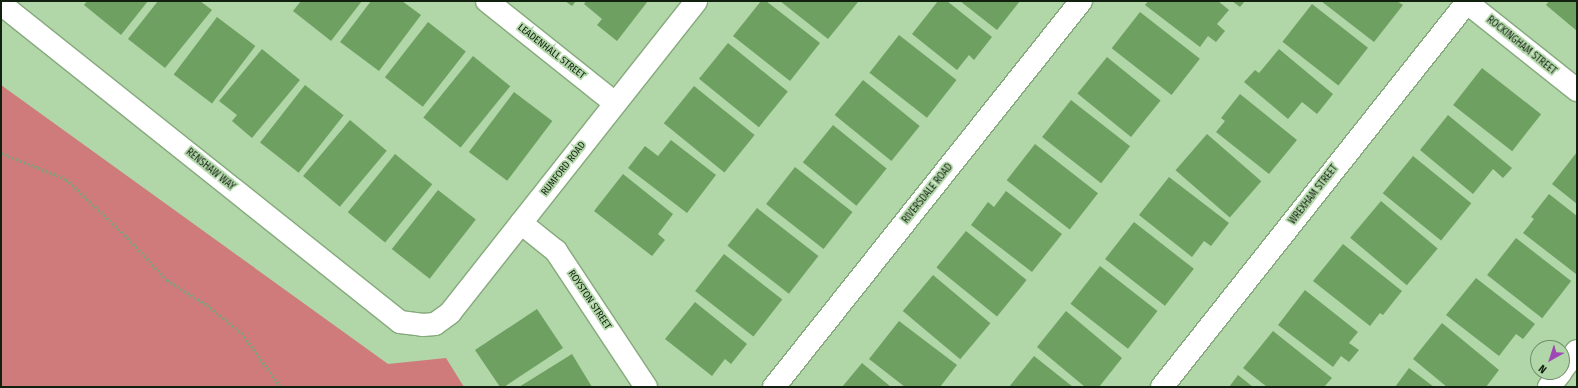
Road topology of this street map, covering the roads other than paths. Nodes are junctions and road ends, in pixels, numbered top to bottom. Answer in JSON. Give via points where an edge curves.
{"nodes":[{"id":1,"x":487,"y":1,"type":"edge"},
{"id":2,"x":696,"y":1,"type":"edge"},
{"id":3,"x":1082,"y":1,"type":"edge"},
{"id":4,"x":1466,"y":2,"type":"edge"},
{"id":5,"x":1,"y":4,"type":"edge"},
{"id":6,"x":1577,"y":90,"type":"edge"},
{"id":7,"x":616,"y":103,"type":"junction"},
{"id":8,"x":521,"y":222,"type":"junction"},
{"id":9,"x":423,"y":325,"type":"joint"},
{"id":10,"x":1577,"y":352,"type":"edge"},
{"id":11,"x":1570,"y":360,"type":"edge"},
{"id":12,"x":646,"y":387,"type":"edge"},
{"id":13,"x":774,"y":387,"type":"edge"},
{"id":14,"x":1162,"y":387,"type":"edge"}],
"edges":[{"from":1,"to":7,"type":"street","name":"LEADENHALL STREET"},
{"from":2,"to":7,"type":"street","name":"RUMFORD ROAD"},
{"from":3,"to":13,"type":"street","name":"RIVERSDALE ROAD"},
{"from":4,"to":6,"type":"street","name":"ROCKINGHAM STREET"},
{"from":4,"to":14,"type":"street","name":"WREXHAM STREET"},
{"from":5,"to":9,"type":"street","name":"RENSHAW WAY","via":[[400,322]]},
{"from":7,"to":8,"type":"street","name":"RUMFORD ROAD"},
{"from":8,"to":9,"type":"street","name":"RUMFORD ROAD","via":[[450,312],[435,324]]},
{"from":8,"to":12,"type":"street","name":"ROYSTON STREET","via":[[556,251]]},
{"from":10,"to":11,"type":"street"}]}
